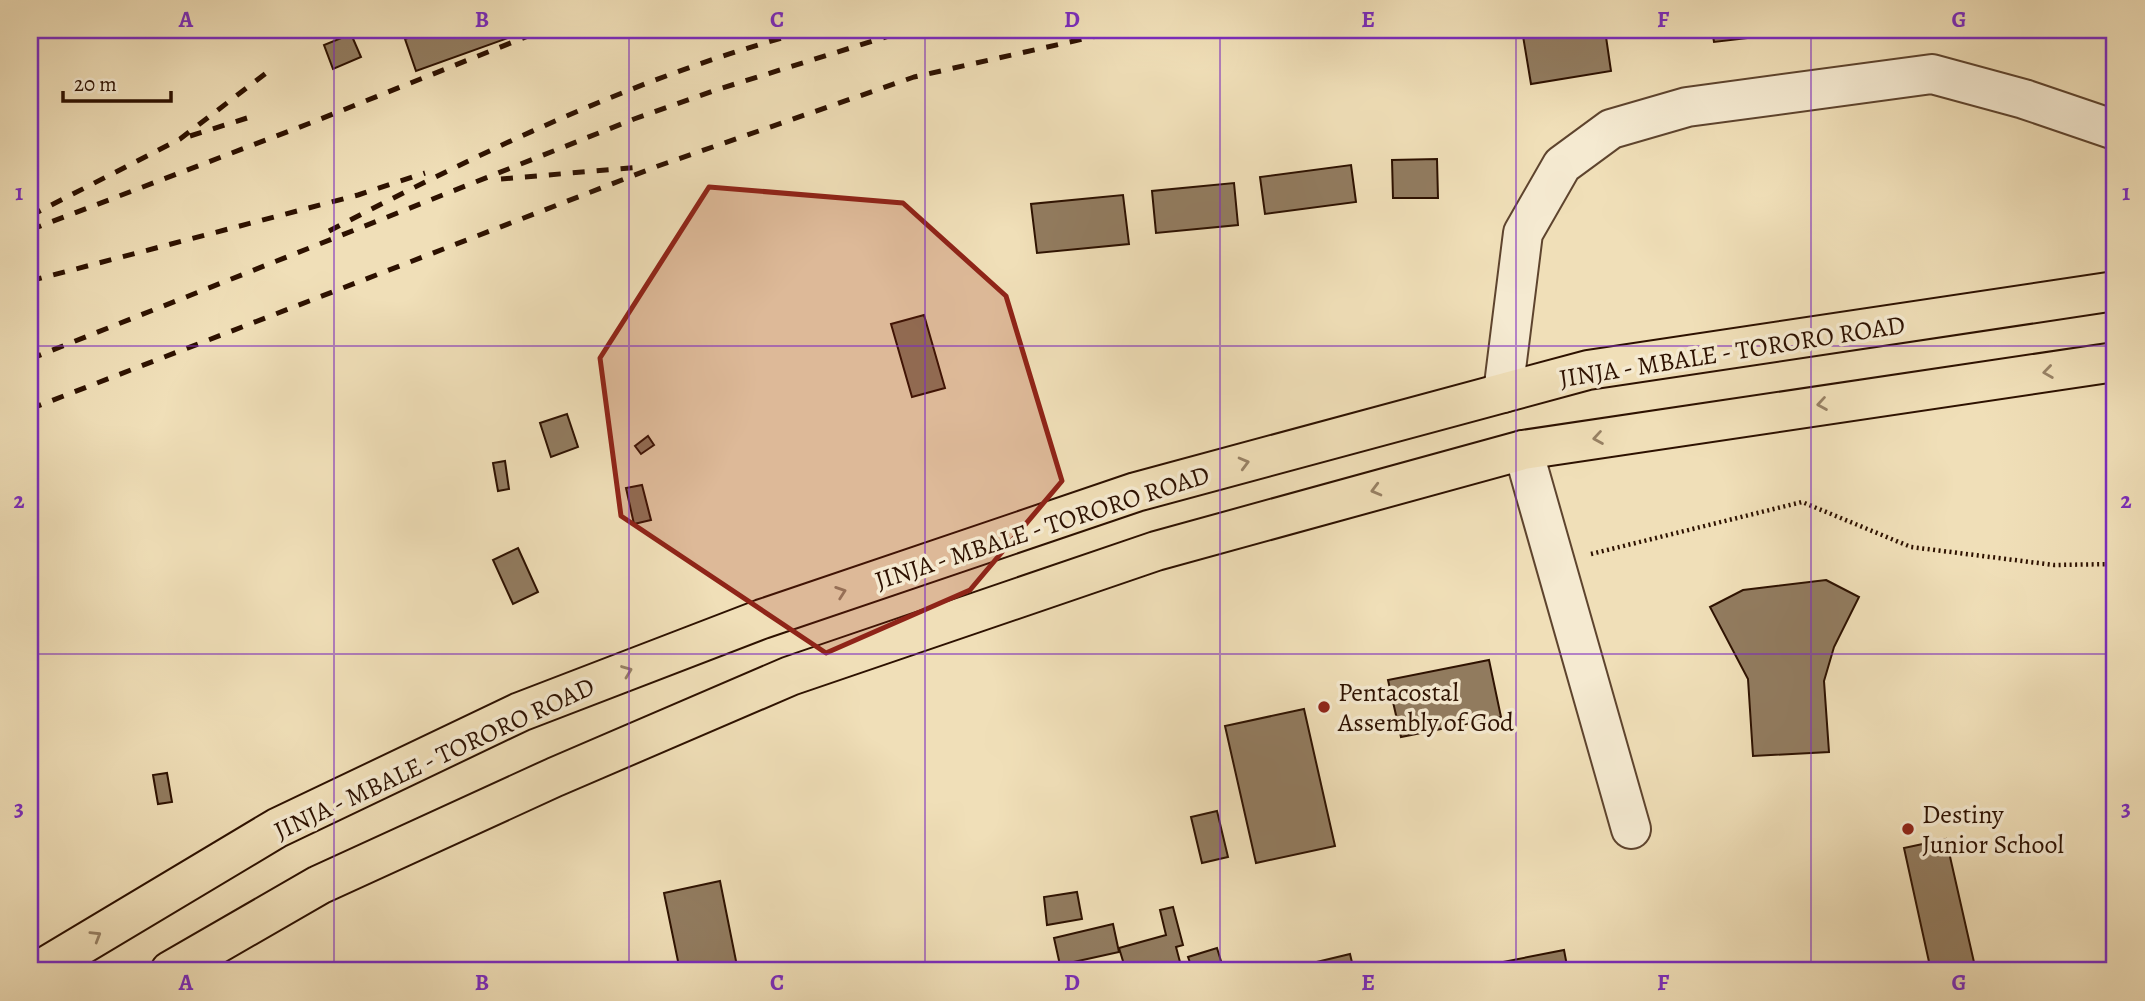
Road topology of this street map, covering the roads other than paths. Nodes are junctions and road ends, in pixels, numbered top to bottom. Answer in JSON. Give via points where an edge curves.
{"nodes":[{"id":1,"x":2115,"y":130,"type":"edge"},
{"id":2,"x":2115,"y":291,"type":"edge"},
{"id":3,"x":2115,"y":362,"type":"edge"},
{"id":4,"x":1503,"y":393,"type":"junction"},
{"id":5,"x":1523,"y":450,"type":"junction"},
{"id":6,"x":1631,"y":829,"type":"dead end"},
{"id":7,"x":38,"y":971,"type":"edge"},
{"id":8,"x":170,"y":971,"type":"edge"}],
"edges":[{"from":1,"to":4,"type":"street","via":[[1932,74],[1687,107],[1612,129],[1562,165],[1523,233]]},
{"from":2,"to":4,"type":"highway","name":"JINJA - MBALE - TORORO ROAD","via":[[1588,370]]},
{"from":3,"to":5,"type":"highway","one_way":true},
{"from":7,"to":4,"type":"highway","name":"JINJA - MBALE - TORORO ROAD","one_way":true,"via":[[277,828],[520,712],[762,619],[1136,492]]},
{"from":5,"to":6,"type":"street"},
{"from":5,"to":8,"type":"highway","one_way":true,"via":[[1156,551],[790,676],[555,776],[319,885]]}]}
